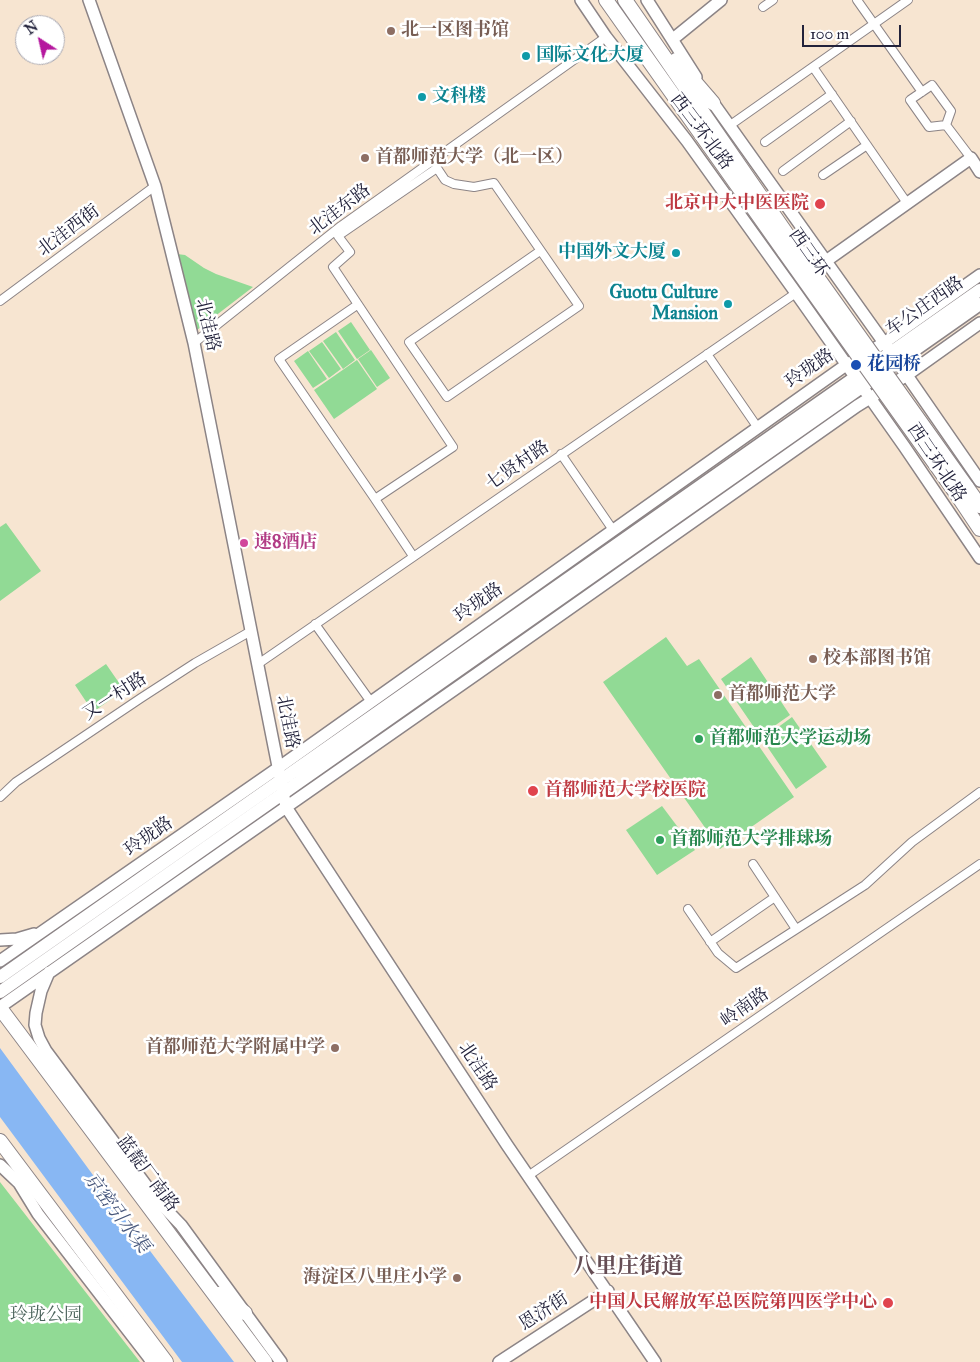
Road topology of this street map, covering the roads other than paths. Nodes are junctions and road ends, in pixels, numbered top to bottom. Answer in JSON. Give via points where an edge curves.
{"nodes":[{"id":1,"x":89,"y":0,"type":"edge"},
{"id":2,"x":581,"y":0,"type":"edge"},
{"id":3,"x":606,"y":0,"type":"edge"},
{"id":4,"x":625,"y":0,"type":"edge"},
{"id":5,"x":647,"y":0,"type":"edge"},
{"id":6,"x":721,"y":0,"type":"edge"},
{"id":7,"x":773,"y":0,"type":"edge"},
{"id":8,"x":857,"y":0,"type":"edge"},
{"id":9,"x":908,"y":0,"type":"edge"},
{"id":10,"x":899,"y":2,"type":"edge"},
{"id":11,"x":763,"y":7,"type":"dead end"},
{"id":12,"x":634,"y":12,"type":"junction"},
{"id":13,"x":873,"y":24,"type":"junction"},
{"id":14,"x":606,"y":37,"type":"junction"},
{"id":15,"x":673,"y":38,"type":"junction"},
{"id":16,"x":813,"y":66,"type":"junction"},
{"id":17,"x":922,"y":92,"type":"junction"},
{"id":18,"x":832,"y":94,"type":"junction"},
{"id":19,"x":713,"y":103,"type":"junction"},
{"id":20,"x":851,"y":121,"type":"junction"},
{"id":21,"x":946,"y":125,"type":"junction"},
{"id":22,"x":729,"y":126,"type":"junction"},
{"id":23,"x":765,"y":142,"type":"dead end"},
{"id":24,"x":867,"y":145,"type":"junction"},
{"id":25,"x":970,"y":158,"type":"junction"},
{"id":26,"x":783,"y":171,"type":"dead end"},
{"id":27,"x":980,"y":172,"type":"edge"},
{"id":28,"x":823,"y":175,"type":"dead end"},
{"id":29,"x":155,"y":186,"type":"junction"},
{"id":30,"x":908,"y":203,"type":"junction"},
{"id":31,"x":790,"y":250,"type":"junction"},
{"id":32,"x":540,"y":251,"type":"junction"},
{"id":33,"x":826,"y":261,"type":"junction"},
{"id":34,"x":980,"y":275,"type":"edge"},
{"id":35,"x":842,"y":284,"type":"junction"},
{"id":36,"x":980,"y":290,"type":"edge"},
{"id":37,"x":796,"y":293,"type":"junction"},
{"id":38,"x":0,"y":301,"type":"edge"},
{"id":39,"x":358,"y":305,"type":"junction"},
{"id":40,"x":979,"y":307,"type":"edge"},
{"id":41,"x":807,"y":308,"type":"junction"},
{"id":42,"x":815,"y":321,"type":"junction"},
{"id":43,"x":980,"y":323,"type":"edge"},
{"id":44,"x":194,"y":343,"type":"junction"},
{"id":45,"x":891,"y":352,"type":"junction"},
{"id":46,"x":866,"y":353,"type":"junction"},
{"id":47,"x":707,"y":354,"type":"junction"},
{"id":48,"x":846,"y":365,"type":"junction"},
{"id":49,"x":877,"y":369,"type":"junction"},
{"id":50,"x":907,"y":375,"type":"junction"},
{"id":51,"x":858,"y":382,"type":"junction"},
{"id":52,"x":890,"y":387,"type":"junction"},
{"id":53,"x":871,"y":400,"type":"junction"},
{"id":54,"x":931,"y":410,"type":"junction"},
{"id":55,"x":938,"y":421,"type":"junction"},
{"id":56,"x":758,"y":428,"type":"junction"},
{"id":57,"x":904,"y":446,"type":"junction"},
{"id":58,"x":561,"y":454,"type":"junction"},
{"id":59,"x":980,"y":481,"type":"edge"},
{"id":60,"x":961,"y":490,"type":"junction"},
{"id":61,"x":376,"y":500,"type":"junction"},
{"id":62,"x":980,"y":506,"type":"edge"},
{"id":63,"x":980,"y":529,"type":"edge"},
{"id":64,"x":613,"y":530,"type":"junction"},
{"id":65,"x":413,"y":556,"type":"junction"},
{"id":66,"x":980,"y":558,"type":"edge"},
{"id":67,"x":314,"y":624,"type":"junction"},
{"id":68,"x":251,"y":631,"type":"junction"},
{"id":69,"x":258,"y":664,"type":"junction"},
{"id":70,"x":371,"y":702,"type":"junction"},
{"id":71,"x":280,"y":780,"type":"junction"},
{"id":72,"x":980,"y":792,"type":"edge"},
{"id":73,"x":0,"y":797,"type":"edge"},
{"id":74,"x":286,"y":807,"type":"junction"},
{"id":75,"x":160,"y":864,"type":"junction"},
{"id":76,"x":753,"y":864,"type":"dead end"},
{"id":77,"x":980,"y":864,"type":"edge"},
{"id":78,"x":127,"y":873,"type":"junction"},
{"id":79,"x":162,"y":879,"type":"junction"},
{"id":80,"x":775,"y":897,"type":"junction"},
{"id":81,"x":688,"y":909,"type":"dead end"},
{"id":82,"x":133,"y":915,"type":"junction"},
{"id":83,"x":796,"y":929,"type":"junction"},
{"id":84,"x":43,"y":932,"type":"junction"},
{"id":85,"x":0,"y":940,"type":"edge"},
{"id":86,"x":710,"y":942,"type":"junction"},
{"id":87,"x":0,"y":962,"type":"edge"},
{"id":88,"x":49,"y":972,"type":"junction"},
{"id":89,"x":5,"y":989,"type":"edge"},
{"id":90,"x":0,"y":1008,"type":"edge"},
{"id":91,"x":0,"y":1141,"type":"edge"},
{"id":92,"x":0,"y":1165,"type":"edge"},
{"id":93,"x":528,"y":1176,"type":"junction"},
{"id":94,"x":19,"y":1183,"type":"junction"},
{"id":95,"x":54,"y":1212,"type":"junction"},
{"id":96,"x":206,"y":1285,"type":"junction"},
{"id":97,"x":608,"y":1291,"type":"junction"},
{"id":98,"x":245,"y":1313,"type":"junction"},
{"id":99,"x":143,"y":1331,"type":"junction"},
{"id":100,"x":152,"y":1362,"type":"edge"},
{"id":101,"x":166,"y":1362,"type":"edge"},
{"id":102,"x":265,"y":1362,"type":"edge"},
{"id":103,"x":281,"y":1362,"type":"edge"},
{"id":104,"x":499,"y":1362,"type":"edge"},
{"id":105,"x":655,"y":1362,"type":"edge"}],
"edges":[{"from":1,"to":29,"type":"street","name":"北洼路"},
{"from":2,"to":14,"type":"street","name":"西三环北路"},
{"from":3,"to":31,"type":"highway","name":"西三环"},
{"from":4,"to":12,"type":"highway","name":"西三环"},
{"from":5,"to":15,"type":"street","name":"西三环北路"},
{"from":6,"to":15,"type":"street"},
{"from":7,"to":11,"type":"street"},
{"from":8,"to":13,"type":"street"},
{"from":9,"to":10,"type":"street"},
{"from":10,"to":13,"type":"street"},
{"from":12,"to":19,"type":"highway"},
{"from":12,"to":31,"type":"highway","name":"西三环"},
{"from":13,"to":16,"type":"street"},
{"from":13,"to":17,"type":"street"},
{"from":14,"to":37,"type":"street","name":"西三环北路","via":[[687,141]]},
{"from":14,"to":44,"type":"street","name":"北洼东路","via":[[341,226]]},
{"from":15,"to":19,"type":"street","name":"西三环北路"},
{"from":16,"to":18,"type":"street"},
{"from":16,"to":22,"type":"street"},
{"from":17,"to":21,"type":"street","via":[[932,85],[951,111]]},
{"from":17,"to":21,"type":"street","via":[[910,100],[929,127]]},
{"from":18,"to":20,"type":"street"},
{"from":18,"to":23,"type":"street"},
{"from":19,"to":22,"type":"street","name":"西三环北路"},
{"from":20,"to":24,"type":"street"},
{"from":20,"to":26,"type":"street"},
{"from":21,"to":25,"type":"street"},
{"from":22,"to":33,"type":"street","name":"西三环北路"},
{"from":24,"to":28,"type":"street"},
{"from":24,"to":30,"type":"street"},
{"from":25,"to":27,"type":"street"},
{"from":25,"to":30,"type":"street"},
{"from":29,"to":38,"type":"street","name":"北洼西街"},
{"from":29,"to":44,"type":"street","name":"北洼路"},
{"from":30,"to":33,"type":"street"},
{"from":31,"to":60,"type":"highway","name":"西三环","bridge":true},
{"from":32,"to":32,"type":"street","via":[[579,306],[447,397],[409,342]]},
{"from":32,"to":39,"type":"street","via":[[494,183],[474,187],[454,184],[445,180],[437,168],[338,236],[350,252],[332,266]]},
{"from":33,"to":35,"type":"street","name":"西三环北路"},
{"from":34,"to":45,"type":"street","name":"玲珑路"},
{"from":35,"to":41,"type":"street"},
{"from":35,"to":45,"type":"street","name":"西三环北路"},
{"from":36,"to":45,"type":"main road","name":"车公庄西路"},
{"from":37,"to":41,"type":"street","name":"西三环北路"},
{"from":37,"to":47,"type":"street","name":"七贤村路"},
{"from":39,"to":61,"type":"street","via":[[453,447]]},
{"from":39,"to":61,"type":"street","via":[[279,359]]},
{"from":40,"to":45,"type":"main road","name":"车公庄西路"},
{"from":41,"to":42,"type":"street","name":"西三环北路"},
{"from":42,"to":46,"type":"street","via":[[842,321]]},
{"from":42,"to":48,"type":"street","name":"西三环北路"},
{"from":43,"to":50,"type":"street","name":"玲珑路"},
{"from":44,"to":68,"type":"street","name":"北洼路"},
{"from":45,"to":46,"type":"street","name":"玲珑路"},
{"from":45,"to":49,"type":"main road","name":"玲珑路"},
{"from":45,"to":50,"type":"street","name":"西三环北路"},
{"from":46,"to":48,"type":"street","name":"玲珑路"},
{"from":46,"to":49,"type":"street"},
{"from":47,"to":56,"type":"street"},
{"from":47,"to":58,"type":"street","name":"七贤村路"},
{"from":48,"to":51,"type":"street","name":"西三环北路"},
{"from":48,"to":56,"type":"street","name":"玲珑路"},
{"from":49,"to":51,"type":"main road","name":"玲珑路"},
{"from":49,"to":52,"type":"street"},
{"from":50,"to":52,"type":"street","name":"玲珑路"},
{"from":50,"to":54,"type":"street","name":"西三环北路"},
{"from":51,"to":53,"type":"street","name":"西三环北路"},
{"from":51,"to":71,"type":"main road","name":"玲珑路","via":[[707,482]]},
{"from":52,"to":53,"type":"street","name":"玲珑路"},
{"from":52,"to":54,"type":"street","via":[[908,411]]},
{"from":53,"to":57,"type":"street","name":"西三环北路"},
{"from":53,"to":74,"type":"street","name":"玲珑路"},
{"from":54,"to":55,"type":"street","name":"西三环北路"},
{"from":55,"to":57,"type":"street"},
{"from":55,"to":59,"type":"street","name":"西三环北路"},
{"from":56,"to":64,"type":"street","name":"玲珑路"},
{"from":57,"to":66,"type":"street","name":"西三环北路"},
{"from":58,"to":64,"type":"street"},
{"from":58,"to":65,"type":"street","name":"七贤村路"},
{"from":60,"to":62,"type":"highway","name":"西三环"},
{"from":60,"to":63,"type":"highway","name":"西三环"},
{"from":61,"to":65,"type":"street"},
{"from":64,"to":70,"type":"street","name":"玲珑路"},
{"from":65,"to":67,"type":"street","name":"七贤村路"},
{"from":67,"to":69,"type":"street","name":"七贤村路"},
{"from":67,"to":70,"type":"street"},
{"from":68,"to":69,"type":"street","name":"北洼路"},
{"from":68,"to":73,"type":"street","name":"又一村路","via":[[141,698],[16,782]]},
{"from":69,"to":71,"type":"street","name":"北洼路"},
{"from":70,"to":71,"type":"street","name":"玲珑路"},
{"from":71,"to":74,"type":"street","name":"北洼路"},
{"from":71,"to":75,"type":"main road","name":"玲珑路"},
{"from":71,"to":78,"type":"street","name":"玲珑路"},
{"from":71,"to":79,"type":"main road","name":"玲珑路"},
{"from":72,"to":83,"type":"street","via":[[912,842],[865,885]]},
{"from":74,"to":82,"type":"street","name":"玲珑路"},
{"from":74,"to":93,"type":"street","name":"北洼路"},
{"from":75,"to":78,"type":"street"},
{"from":75,"to":89,"type":"main road","name":"玲珑路"},
{"from":76,"to":80,"type":"street"},
{"from":77,"to":93,"type":"street","name":"岭南路"},
{"from":78,"to":84,"type":"street","name":"玲珑路"},
{"from":79,"to":82,"type":"street"},
{"from":79,"to":89,"type":"main road","name":"玲珑路"},
{"from":80,"to":83,"type":"street"},
{"from":80,"to":86,"type":"street"},
{"from":81,"to":86,"type":"street"},
{"from":82,"to":88,"type":"street","name":"玲珑路"},
{"from":83,"to":86,"type":"street","via":[[736,968]]},
{"from":84,"to":85,"type":"street"},
{"from":84,"to":87,"type":"street","name":"玲珑路"},
{"from":88,"to":89,"type":"street","name":"玲珑路"},
{"from":88,"to":98,"type":"street","via":[[35,1019],[46,1051]]},
{"from":89,"to":90,"type":"street","name":"玲珑路"},
{"from":90,"to":96,"type":"highway","name":"蓝靛厂南路"},
{"from":91,"to":95,"type":"highway"},
{"from":92,"to":94,"type":"street"},
{"from":93,"to":97,"type":"street","name":"北洼路"},
{"from":94,"to":95,"type":"highway"},
{"from":94,"to":100,"type":"street","via":[[38,1214]]},
{"from":95,"to":99,"type":"highway"},
{"from":96,"to":98,"type":"highway"},
{"from":96,"to":102,"type":"highway","name":"蓝靛厂南路"},
{"from":97,"to":104,"type":"street","name":"恩济街"},
{"from":97,"to":105,"type":"street","name":"北洼路"},
{"from":98,"to":103,"type":"street"},
{"from":99,"to":100,"type":"highway"},
{"from":99,"to":101,"type":"highway"}]}
